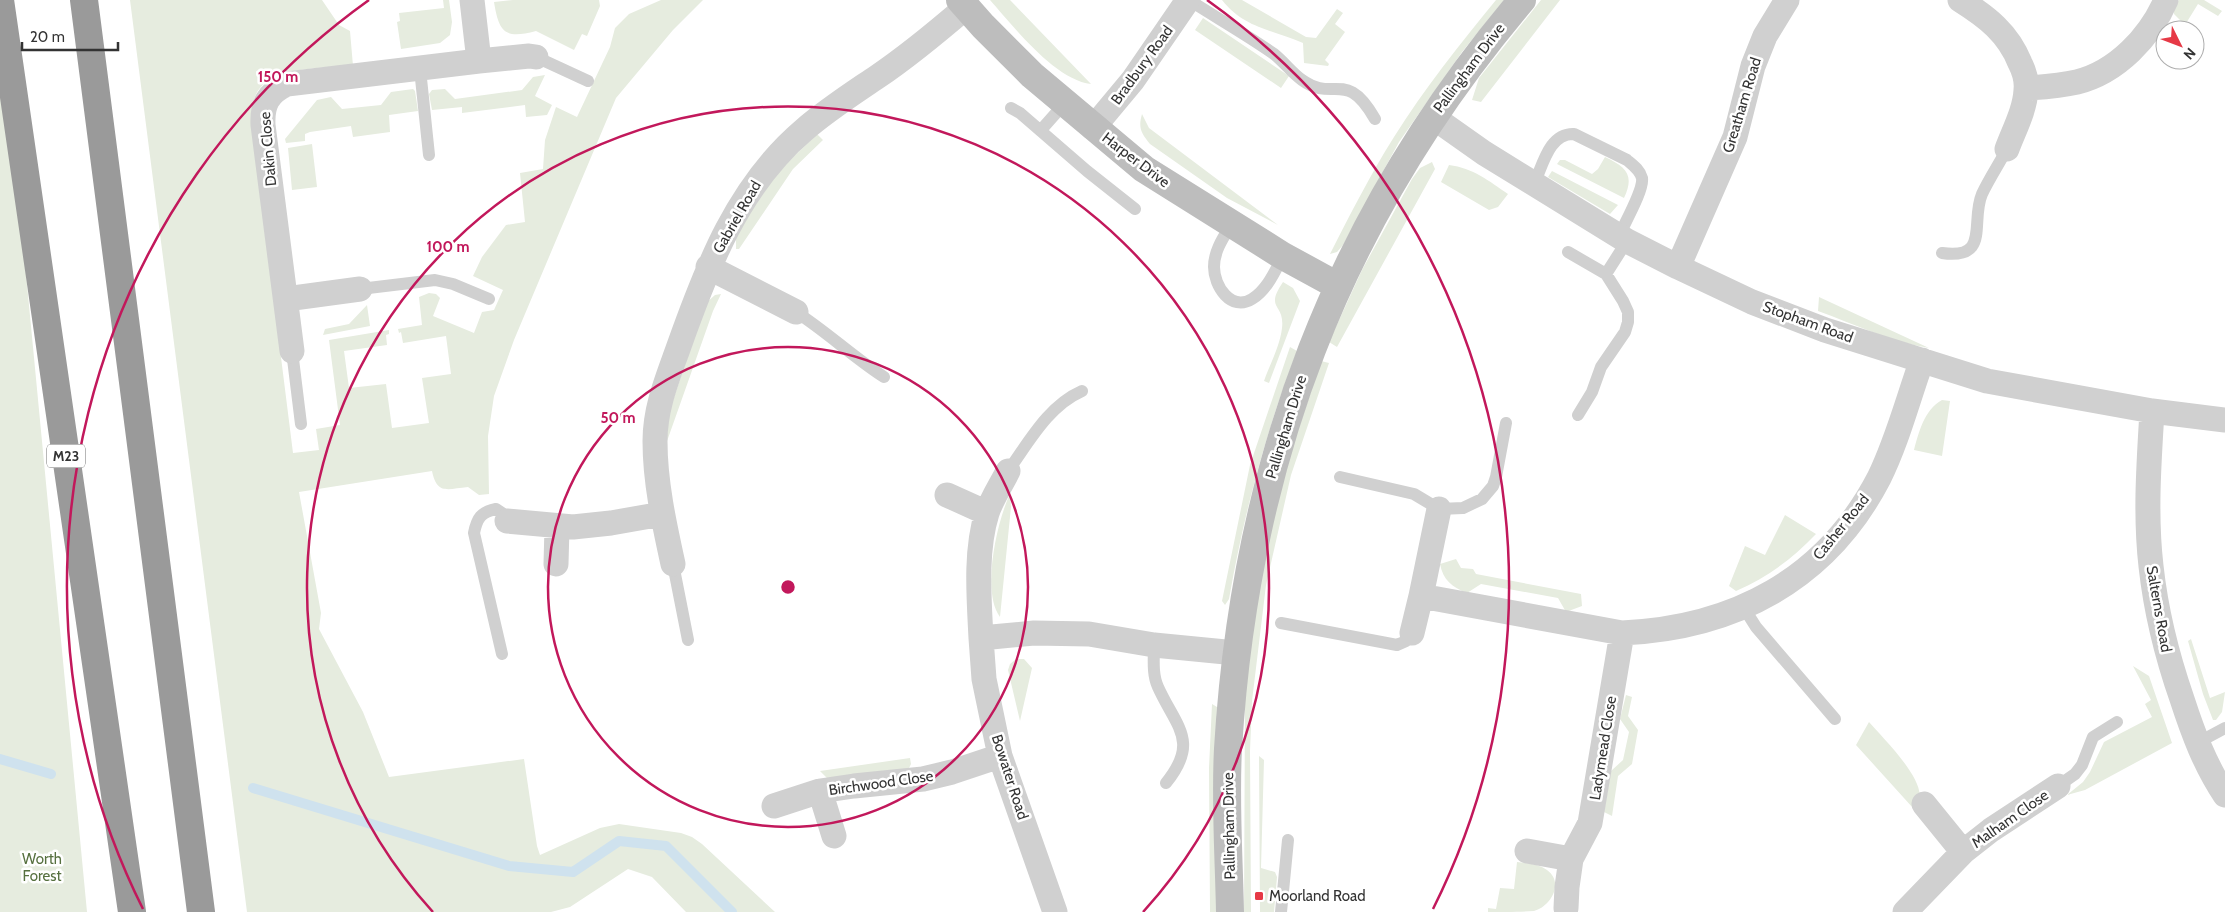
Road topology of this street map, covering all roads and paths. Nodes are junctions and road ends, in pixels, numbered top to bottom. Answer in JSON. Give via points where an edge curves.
{"nodes":[{"id":1,"x":0,"y":0,"type":"edge"},
{"id":2,"x":84,"y":0,"type":"edge"},
{"id":3,"x":472,"y":0,"type":"edge"},
{"id":4,"x":1188,"y":0,"type":"edge"},
{"id":5,"x":1522,"y":0,"type":"edge"},
{"id":6,"x":1787,"y":0,"type":"edge"},
{"id":7,"x":1960,"y":0,"type":"edge"},
{"id":8,"x":2166,"y":0,"type":"edge"},
{"id":9,"x":963,"y":4,"type":"edge"},
{"id":10,"x":536,"y":58,"type":"joint"},
{"id":11,"x":479,"y":61,"type":"junction"},
{"id":12,"x":420,"y":69,"type":"junction"},
{"id":13,"x":588,"y":82,"type":"dead end"},
{"id":14,"x":2027,"y":88,"type":"junction"},
{"id":15,"x":1064,"y":104,"type":"junction"},
{"id":16,"x":1011,"y":108,"type":"dead end"},
{"id":17,"x":1433,"y":117,"type":"junction"},
{"id":18,"x":1375,"y":118,"type":"dead end"},
{"id":19,"x":1094,"y":128,"type":"junction"},
{"id":20,"x":1040,"y":130,"type":"junction"},
{"id":21,"x":2007,"y":149,"type":"joint"},
{"id":22,"x":430,"y":155,"type":"dead end"},
{"id":23,"x":1534,"y":184,"type":"junction"},
{"id":24,"x":1136,"y":209,"type":"dead end"},
{"id":25,"x":1231,"y":224,"type":"junction"},
{"id":26,"x":1623,"y":239,"type":"junction"},
{"id":27,"x":1568,"y":252,"type":"dead end"},
{"id":28,"x":1942,"y":253,"type":"dead end"},
{"id":29,"x":1283,"y":256,"type":"junction"},
{"id":30,"x":708,"y":267,"type":"junction"},
{"id":31,"x":1678,"y":267,"type":"junction"},
{"id":32,"x":1606,"y":274,"type":"junction"},
{"id":33,"x":1338,"y":286,"type":"junction"},
{"id":34,"x":360,"y":289,"type":"joint"},
{"id":35,"x":286,"y":299,"type":"junction"},
{"id":36,"x":489,"y":299,"type":"dead end"},
{"id":37,"x":796,"y":312,"type":"joint"},
{"id":38,"x":292,"y":351,"type":"joint"},
{"id":39,"x":1922,"y":360,"type":"junction"},
{"id":40,"x":884,"y":377,"type":"dead end"},
{"id":41,"x":1082,"y":390,"type":"dead end"},
{"id":42,"x":2152,"y":411,"type":"junction"},
{"id":43,"x":1578,"y":415,"type":"dead end"},
{"id":44,"x":2225,"y":420,"type":"edge"},
{"id":45,"x":1506,"y":423,"type":"dead end"},
{"id":46,"x":301,"y":424,"type":"dead end"},
{"id":47,"x":1008,"y":471,"type":"joint"},
{"id":48,"x":1340,"y":477,"type":"dead end"},
{"id":49,"x":947,"y":495,"type":"dead end"},
{"id":50,"x":1439,"y":510,"type":"junction"},
{"id":51,"x":987,"y":513,"type":"junction"},
{"id":52,"x":662,"y":514,"type":"junction"},
{"id":53,"x":507,"y":521,"type":"joint"},
{"id":54,"x":557,"y":527,"type":"junction"},
{"id":55,"x":556,"y":564,"type":"dead end"},
{"id":56,"x":674,"y":564,"type":"joint"},
{"id":57,"x":1421,"y":596,"type":"junction"},
{"id":58,"x":1744,"y":608,"type":"junction"},
{"id":59,"x":1281,"y":623,"type":"dead end"},
{"id":60,"x":1412,"y":633,"type":"joint"},
{"id":61,"x":1622,"y":633,"type":"junction"},
{"id":62,"x":981,"y":638,"type":"junction"},
{"id":63,"x":688,"y":640,"type":"dead end"},
{"id":64,"x":1154,"y":645,"type":"junction"},
{"id":65,"x":1236,"y":653,"type":"junction"},
{"id":66,"x":502,"y":654,"type":"dead end"},
{"id":67,"x":1835,"y":719,"type":"dead end"},
{"id":68,"x":2117,"y":722,"type":"dead end"},
{"id":69,"x":2225,"y":728,"type":"edge"},
{"id":70,"x":2197,"y":743,"type":"junction"},
{"id":71,"x":1000,"y":756,"type":"junction"},
{"id":72,"x":1166,"y":782,"type":"dead end"},
{"id":73,"x":2058,"y":786,"type":"joint"},
{"id":74,"x":820,"y":791,"type":"junction"},
{"id":75,"x":2225,"y":796,"type":"edge"},
{"id":76,"x":1924,"y":804,"type":"dead end"},
{"id":77,"x":774,"y":806,"type":"dead end"},
{"id":78,"x":834,"y":836,"type":"dead end"},
{"id":79,"x":1288,"y":840,"type":"dead end"},
{"id":80,"x":1527,"y":851,"type":"dead end"},
{"id":81,"x":1963,"y":852,"type":"junction"},
{"id":82,"x":1571,"y":859,"type":"junction"},
{"id":83,"x":1566,"y":908,"type":"dead end"},
{"id":84,"x":132,"y":912,"type":"edge"},
{"id":85,"x":201,"y":912,"type":"edge"},
{"id":86,"x":1055,"y":912,"type":"edge"},
{"id":87,"x":1230,"y":912,"type":"edge"},
{"id":88,"x":1281,"y":912,"type":"edge"},
{"id":89,"x":1905,"y":912,"type":"edge"}],
"edges":[{"from":1,"to":84,"type":"highway","number":"M23"},
{"from":2,"to":85,"type":"highway"},
{"from":3,"to":11,"type":"street"},
{"from":4,"to":18,"type":"lane","via":[[1275,55],[1312,86],[1351,90],[1360,96]]},
{"from":4,"to":19,"type":"street","name":"Bradbury Road","via":[[1133,80]]},
{"from":5,"to":17,"type":"street","name":"Pallingham Drive"},
{"from":6,"to":31,"type":"street","name":"Greatham Road","via":[[1765,36],[1753,66],[1735,137]]},
{"from":7,"to":14,"type":"street","via":[[1993,22],[2009,40],[2023,70]]},
{"from":8,"to":14,"type":"street","via":[[2140,42],[2098,74],[2072,83]]},
{"from":9,"to":15,"type":"street","name":"Harper Drive"},
{"from":9,"to":30,"type":"street","name":"Gabriel Road","via":[[927,40],[823,114],[784,149],[747,194]]},
{"from":10,"to":11,"type":"street","name":"Dakin Close"},
{"from":10,"to":13,"type":"lane"},
{"from":11,"to":12,"type":"street","name":"Dakin Close"},
{"from":12,"to":22,"type":"lane"},
{"from":12,"to":35,"type":"street","name":"Dakin Close","via":[[288,84],[270,95],[264,103],[263,125]]},
{"from":14,"to":21,"type":"street"},
{"from":15,"to":19,"type":"street","name":"Harper Drive"},
{"from":15,"to":20,"type":"lane"},
{"from":16,"to":20,"type":"lane"},
{"from":17,"to":23,"type":"street","name":"Stopham Road"},
{"from":17,"to":33,"type":"street","name":"Pallingham Drive","via":[[1379,205]]},
{"from":19,"to":25,"type":"street","name":"Harper Drive","via":[[1144,170]]},
{"from":20,"to":24,"type":"lane"},
{"from":21,"to":28,"type":"lane","via":[[1982,194],[1973,245],[1961,254]]},
{"from":23,"to":26,"type":"street","name":"Stopham Road"},
{"from":23,"to":26,"type":"lane","via":[[1559,136],[1574,134],[1626,160],[1642,178]]},
{"from":25,"to":29,"type":"street","name":"Harper Drive"},
{"from":25,"to":29,"type":"lane","via":[[1218,246],[1214,268],[1222,290],[1234,303],[1243,304],[1253,299],[1269,282]]},
{"from":26,"to":31,"type":"street","name":"Stopham Road"},
{"from":26,"to":32,"type":"lane"},
{"from":27,"to":32,"type":"lane"},
{"from":29,"to":33,"type":"street","name":"Harper Drive"},
{"from":30,"to":37,"type":"street"},
{"from":30,"to":52,"type":"street","name":"Gabriel Road","via":[[660,400],[655,440]]},
{"from":31,"to":39,"type":"street","name":"Stopham Road","via":[[1752,302],[1824,330]]},
{"from":32,"to":43,"type":"lane","via":[[1624,301],[1628,322],[1625,332],[1600,367],[1592,392]]},
{"from":33,"to":65,"type":"street","name":"Pallingham Drive","via":[[1306,363],[1280,444],[1260,517]]},
{"from":34,"to":35,"type":"street"},
{"from":34,"to":36,"type":"lane","via":[[435,280]]},
{"from":35,"to":38,"type":"street","name":"Dakin Close"},
{"from":37,"to":40,"type":"lane"},
{"from":38,"to":46,"type":"lane"},
{"from":39,"to":42,"type":"street","name":"Stopham Road","via":[[1988,381]]},
{"from":39,"to":58,"type":"street","name":"Casher Road","via":[[1879,478],[1862,506],[1817,559],[1775,592]]},
{"from":41,"to":47,"type":"lane","via":[[1052,411]]},
{"from":42,"to":44,"type":"street","name":"Stopham Road"},
{"from":42,"to":70,"type":"street","name":"Salterns Road","via":[[2148,480],[2150,566],[2168,658]]},
{"from":45,"to":50,"type":"lane","via":[[1496,477],[1488,493],[1472,505]]},
{"from":47,"to":51,"type":"street","name":"Bowater Road"},
{"from":48,"to":50,"type":"lane","via":[[1414,494]]},
{"from":49,"to":51,"type":"street"},
{"from":50,"to":57,"type":"street"},
{"from":51,"to":62,"type":"street","name":"Bowater Road","via":[[981,556]]},
{"from":52,"to":54,"type":"street","via":[[590,526]]},
{"from":52,"to":56,"type":"street","name":"Gabriel Road"},
{"from":53,"to":54,"type":"street"},
{"from":53,"to":66,"type":"lane","via":[[496,509],[487,511],[480,516],[474,533]]},
{"from":54,"to":55,"type":"street"},
{"from":56,"to":63,"type":"lane"},
{"from":57,"to":60,"type":"street"},
{"from":57,"to":61,"type":"street","name":"Casher Road"},
{"from":58,"to":61,"type":"street","name":"Casher Road","via":[[1685,626]]},
{"from":58,"to":67,"type":"lane","via":[[1756,627]]},
{"from":59,"to":60,"type":"lane","via":[[1397,645]]},
{"from":61,"to":82,"type":"street","name":"Ladymead Close","via":[[1590,823]]},
{"from":62,"to":64,"type":"street","via":[[1034,633],[1089,634]]},
{"from":62,"to":71,"type":"street","name":"Bowater Road","via":[[984,679]]},
{"from":64,"to":65,"type":"street"},
{"from":64,"to":72,"type":"lane","via":[[1157,686],[1183,737],[1180,763]]},
{"from":65,"to":87,"type":"street","name":"Pallingham Drive","via":[[1228,751]]},
{"from":68,"to":73,"type":"lane","via":[[2093,737],[2082,765]]},
{"from":69,"to":70,"type":"lane"},
{"from":70,"to":75,"type":"street","name":"Salterns Road"},
{"from":71,"to":74,"type":"street","name":"Birchwood Close","via":[[923,779]]},
{"from":71,"to":86,"type":"street","name":"Bowater Road"},
{"from":73,"to":81,"type":"street","name":"Malham Close"},
{"from":74,"to":77,"type":"street","name":"Birchwood Close"},
{"from":74,"to":78,"type":"street","name":"Birchwood Close"},
{"from":76,"to":81,"type":"street","name":"Malham Close"},
{"from":79,"to":88,"type":"lane"},
{"from":80,"to":82,"type":"street"},
{"from":81,"to":89,"type":"street","name":"Malham Close"},
{"from":82,"to":83,"type":"street","name":"Ladymead Close"}]}
